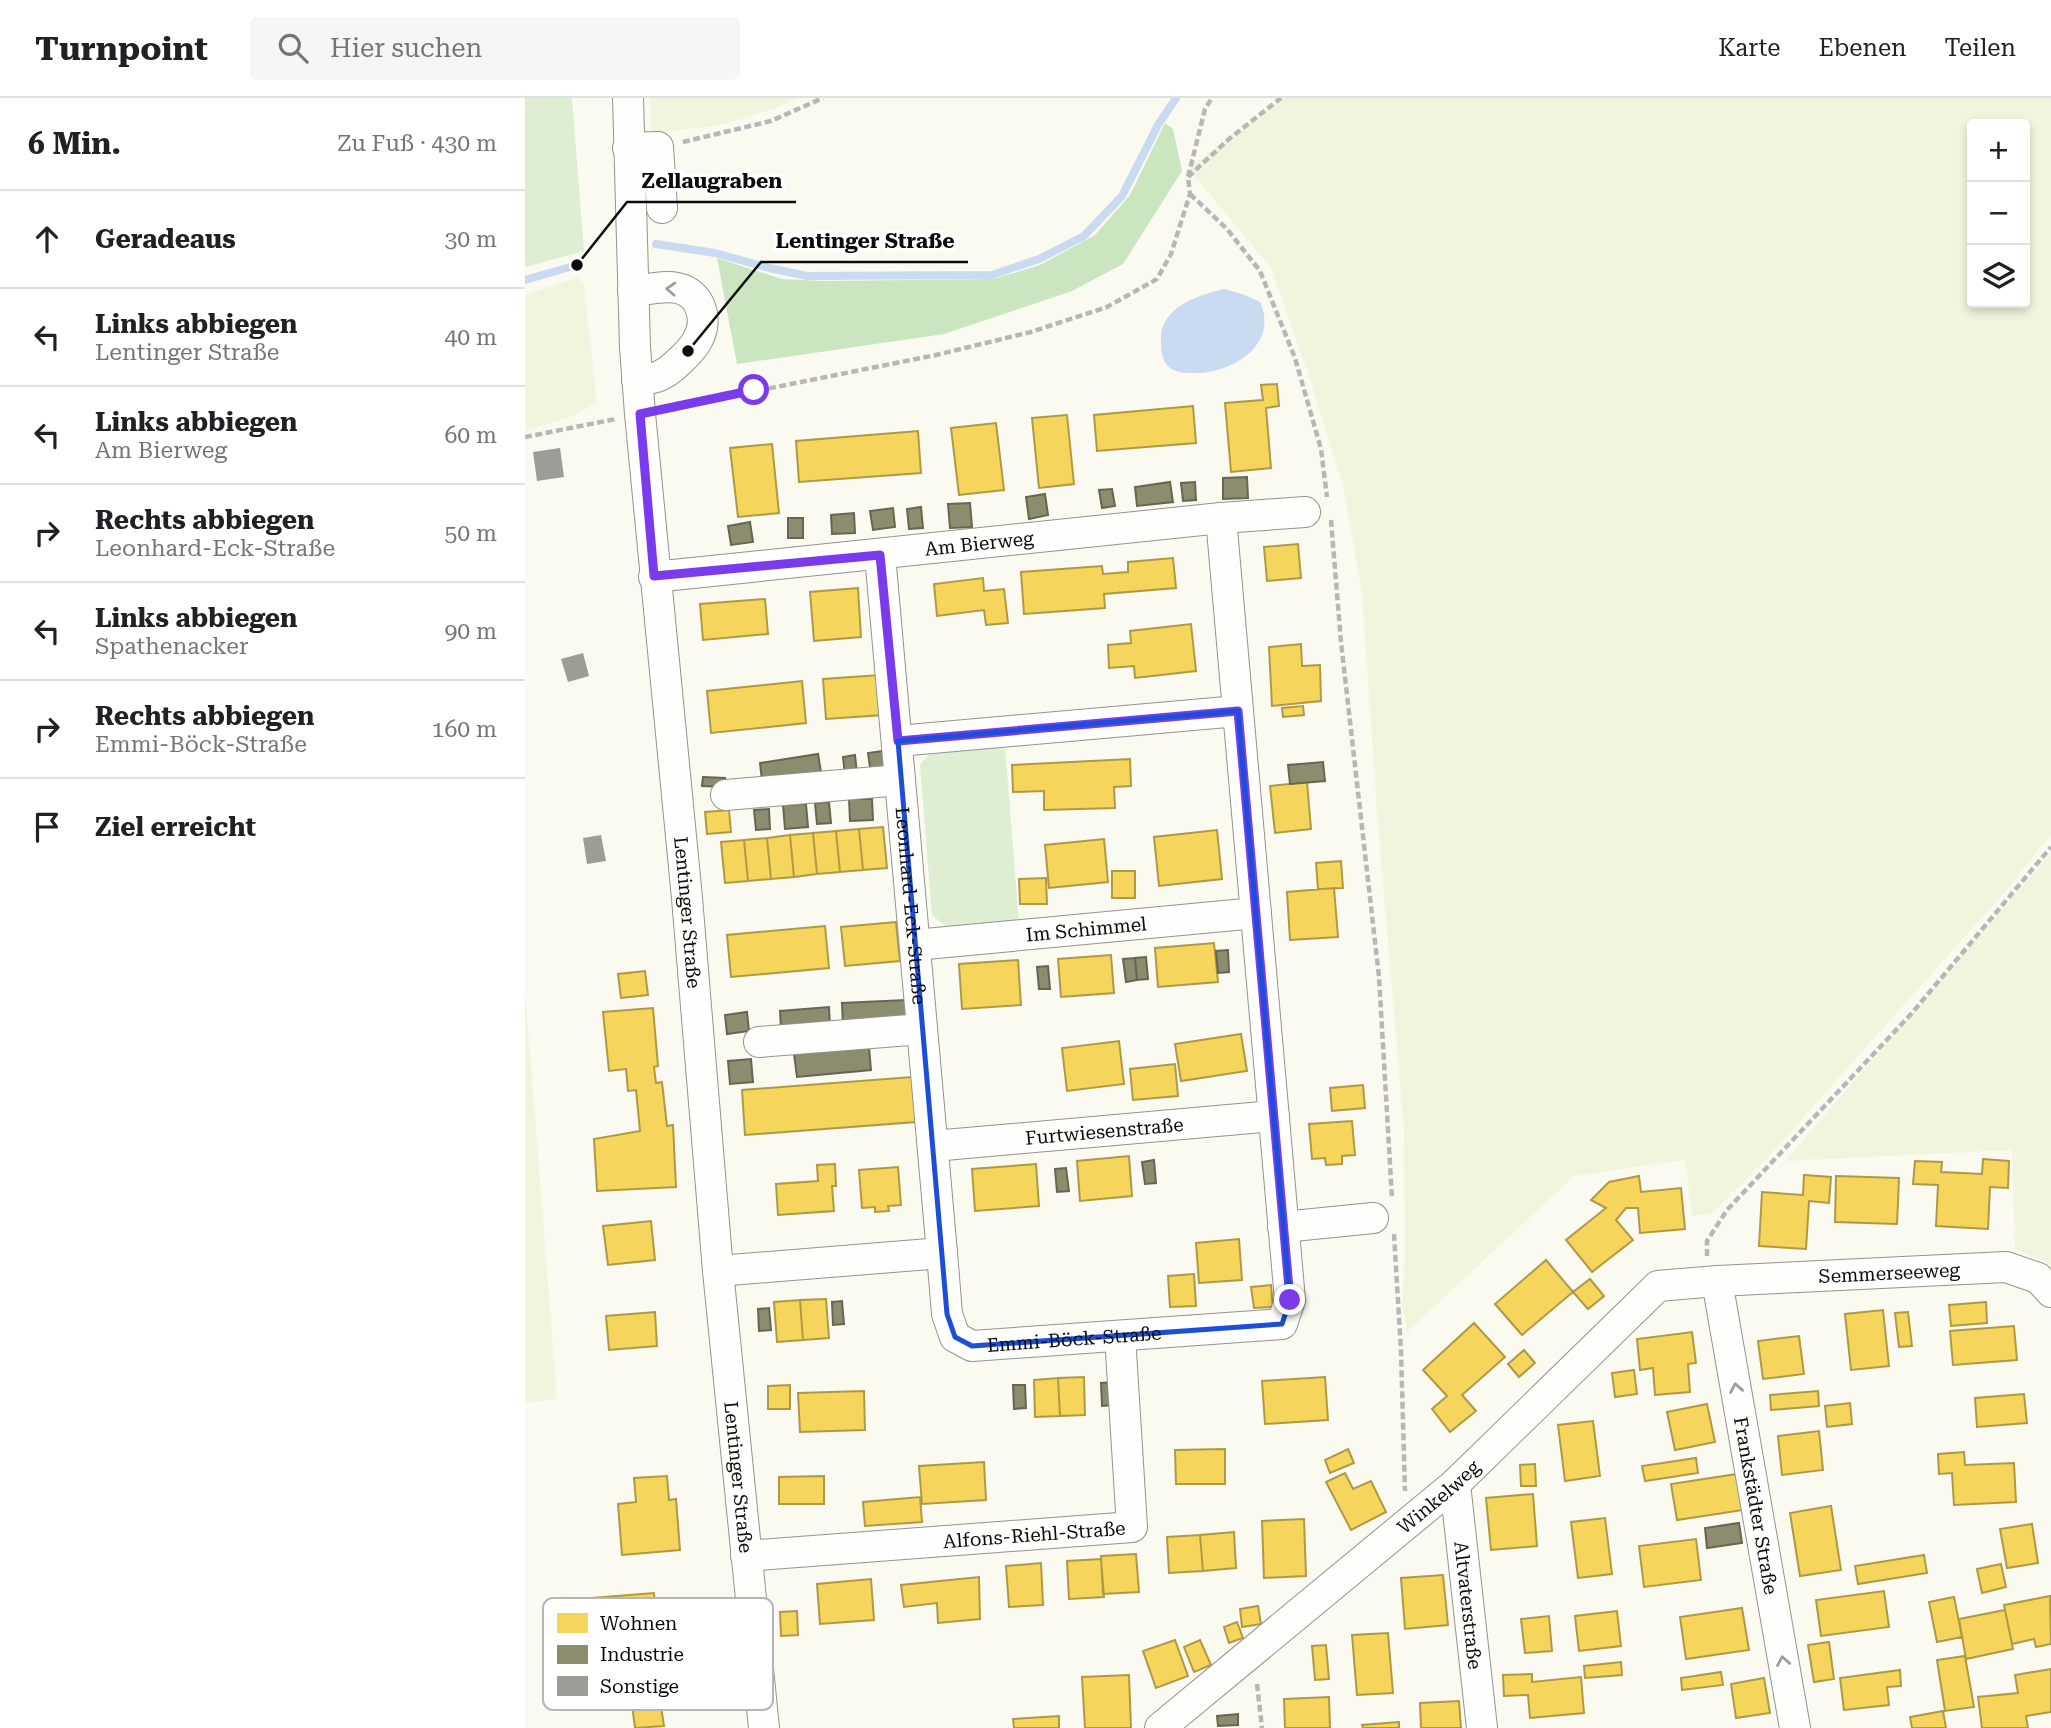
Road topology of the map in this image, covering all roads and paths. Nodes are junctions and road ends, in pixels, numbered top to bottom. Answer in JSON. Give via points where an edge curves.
{"nodes":[{"id":1,"x":628,"y":98,"type":"edge"},
{"id":2,"x":823,"y":98,"type":"edge"},
{"id":3,"x":1212,"y":98,"type":"edge"},
{"id":4,"x":1280,"y":98,"type":"edge"},
{"id":5,"x":659,"y":146,"type":"junction"},
{"id":6,"x":628,"y":148,"type":"junction"},
{"id":7,"x":1188,"y":177,"type":"junction"},
{"id":8,"x":1190,"y":194,"type":"junction"},
{"id":9,"x":662,"y":208,"type":"dead end"},
{"id":10,"x":633,"y":291,"type":"junction"},
{"id":11,"x":637,"y":380,"type":"junction"},
{"id":12,"x":640,"y":414,"type":"junction"},
{"id":13,"x":525,"y":437,"type":"edge"},
{"id":14,"x":1321,"y":508,"type":"junction"},
{"id":15,"x":1221,"y":518,"type":"junction"},
{"id":16,"x":880,"y":555,"type":"junction"},
{"id":17,"x":654,"y":576,"type":"junction"},
{"id":18,"x":1238,"y":711,"type":"junction"},
{"id":19,"x":898,"y":741,"type":"junction"},
{"id":20,"x":900,"y":780,"type":"junction"},
{"id":21,"x":726,"y":795,"type":"dead end"},
{"id":22,"x":2051,"y":847,"type":"edge"},
{"id":23,"x":1256,"y":913,"type":"junction"},
{"id":24,"x":915,"y":945,"type":"junction"},
{"id":25,"x":922,"y":1029,"type":"junction"},
{"id":26,"x":759,"y":1042,"type":"dead end"},
{"id":27,"x":1274,"y":1116,"type":"junction"},
{"id":28,"x":933,"y":1146,"type":"junction"},
{"id":29,"x":1386,"y":1218,"type":"junction"},
{"id":30,"x":1283,"y":1227,"type":"junction"},
{"id":31,"x":942,"y":1253,"type":"junction"},
{"id":32,"x":718,"y":1271,"type":"junction"},
{"id":33,"x":1712,"y":1281,"type":"junction"},
{"id":34,"x":2051,"y":1292,"type":"edge"},
{"id":35,"x":1119,"y":1336,"type":"junction"},
{"id":36,"x":1455,"y":1484,"type":"junction"},
{"id":37,"x":1406,"y":1524,"type":"junction"},
{"id":38,"x":746,"y":1556,"type":"junction"},
{"id":39,"x":750,"y":1598,"type":"edge"},
{"id":40,"x":1244,"y":1660,"type":"junction"},
{"id":41,"x":762,"y":1710,"type":"edge"},
{"id":42,"x":764,"y":1728,"type":"edge"},
{"id":43,"x":1160,"y":1728,"type":"edge"},
{"id":44,"x":1262,"y":1728,"type":"edge"},
{"id":45,"x":1482,"y":1728,"type":"edge"},
{"id":46,"x":1795,"y":1728,"type":"edge"}],
"edges":[{"from":1,"to":6,"type":"street","name":"Lentinger Straße"},
{"from":2,"to":5,"type":"path","via":[[771,121]]},
{"from":3,"to":7,"type":"path","via":[[1205,109]]},
{"from":4,"to":7,"type":"path"},
{"from":5,"to":6,"type":"street"},
{"from":5,"to":9,"type":"street"},
{"from":6,"to":10,"type":"street","name":"Lentinger Straße"},
{"from":7,"to":8,"type":"path"},
{"from":8,"to":12,"type":"path","via":[[1171,254],[1157,279],[1107,307],[1031,332],[936,355]]},
{"from":8,"to":14,"type":"path","via":[[1261,271],[1295,358],[1321,449]]},
{"from":10,"to":11,"type":"street","name":"Lentinger Straße"},
{"from":11,"to":10,"type":"street","one_way":true,"via":[[660,376],[676,364],[698,340],[704,322],[699,303],[689,292],[675,287]]},
{"from":11,"to":12,"type":"street","name":"Lentinger Straße"},
{"from":12,"to":13,"type":"path"},
{"from":12,"to":17,"type":"street","name":"Lentinger Straße"},
{"from":14,"to":15,"type":"street","name":"Am Bierweg"},
{"from":14,"to":29,"type":"path","via":[[1379,977]]},
{"from":15,"to":16,"type":"street","name":"Am Bierweg"},
{"from":15,"to":18,"type":"street","name":"Emmi-Böck-Straße"},
{"from":16,"to":17,"type":"street","name":"Am Bierweg"},
{"from":16,"to":19,"type":"street","name":"Leonhard-Eck-Straße"},
{"from":17,"to":32,"type":"street","name":"Lentinger Straße"},
{"from":18,"to":19,"type":"street"},
{"from":18,"to":23,"type":"street","name":"Emmi-Böck-Straße"},
{"from":19,"to":20,"type":"street","name":"Leonhard-Eck-Straße"},
{"from":20,"to":21,"type":"street","name":"Leonhard-Eck-Straße"},
{"from":20,"to":24,"type":"street","name":"Leonhard-Eck-Straße"},
{"from":22,"to":33,"type":"path","via":[[1912,1013],[1727,1210],[1707,1241]]},
{"from":23,"to":24,"type":"street","name":"Im Schimmel"},
{"from":23,"to":27,"type":"street","name":"Emmi-Böck-Straße"},
{"from":24,"to":25,"type":"street","name":"Leonhard-Eck-Straße"},
{"from":25,"to":26,"type":"street","name":"Leonhard-Eck-Straße"},
{"from":25,"to":28,"type":"street","name":"Leonhard-Eck-Straße"},
{"from":27,"to":28,"type":"street","name":"Furtwiesenstraße"},
{"from":27,"to":30,"type":"street","name":"Emmi-Böck-Straße"},
{"from":28,"to":31,"type":"street","name":"Leonhard-Eck-Straße"},
{"from":29,"to":30,"type":"street"},
{"from":29,"to":37,"type":"path","via":[[1401,1351]]},
{"from":30,"to":35,"type":"street","name":"Emmi-Böck-Straße","via":[[1290,1300],[1282,1324]]},
{"from":31,"to":32,"type":"street"},
{"from":31,"to":35,"type":"street","name":"Emmi-Böck-Straße","via":[[947,1314],[955,1336],[972,1346]]},
{"from":32,"to":38,"type":"street","name":"Lentinger Straße"},
{"from":33,"to":34,"type":"street","name":"Semmerseeweg","via":[[2006,1267],[2038,1278]]},
{"from":33,"to":36,"type":"street","name":"Winkelweg","via":[[1658,1286]]},
{"from":46,"to":33,"type":"street","name":"Frankstädter Straße","one_way":true},
{"from":35,"to":38,"type":"street","name":"Alfons-Riehl-Straße","via":[[1132,1527]]},
{"from":36,"to":37,"type":"street","name":"Winkelweg"},
{"from":36,"to":45,"type":"street","name":"Altvaterstraße"},
{"from":37,"to":40,"type":"street","name":"Winkelweg"},
{"from":38,"to":39,"type":"street","name":"Lentinger Straße"},
{"from":40,"to":43,"type":"street","name":"Winkelweg"},
{"from":40,"to":44,"type":"path","via":[[1256,1670]]},
{"from":41,"to":42,"type":"street","name":"Lentinger Straße"}]}
